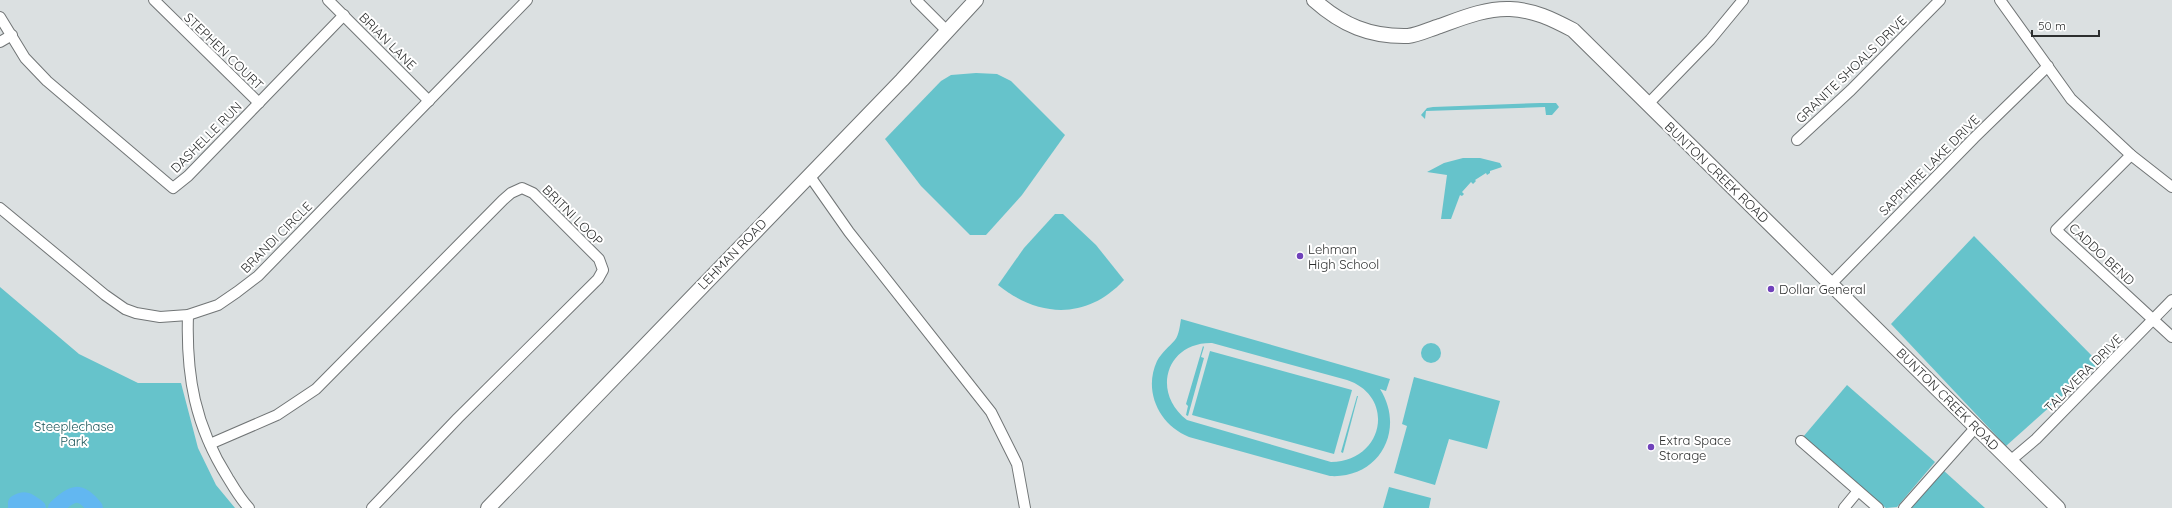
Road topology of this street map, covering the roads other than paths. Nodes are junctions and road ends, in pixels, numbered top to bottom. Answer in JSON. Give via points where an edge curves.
{"nodes":[{"id":1,"x":154,"y":0,"type":"edge"},
{"id":2,"x":328,"y":0,"type":"edge"},
{"id":3,"x":527,"y":0,"type":"edge"},
{"id":4,"x":916,"y":0,"type":"edge"},
{"id":5,"x":976,"y":0,"type":"edge"},
{"id":6,"x":1314,"y":0,"type":"edge"},
{"id":7,"x":1743,"y":0,"type":"edge"},
{"id":8,"x":1940,"y":0,"type":"edge"},
{"id":9,"x":2000,"y":0,"type":"edge"},
{"id":10,"x":344,"y":15,"type":"junction"},
{"id":11,"x":0,"y":17,"type":"edge"},
{"id":12,"x":947,"y":31,"type":"junction"},
{"id":13,"x":12,"y":35,"type":"junction"},
{"id":14,"x":0,"y":42,"type":"edge"},
{"id":15,"x":2048,"y":66,"type":"junction"},
{"id":16,"x":429,"y":101,"type":"junction"},
{"id":17,"x":259,"y":103,"type":"junction"},
{"id":18,"x":1648,"y":104,"type":"junction"},
{"id":19,"x":1797,"y":140,"type":"dead end"},
{"id":20,"x":2131,"y":155,"type":"junction"},
{"id":21,"x":809,"y":175,"type":"junction"},
{"id":22,"x":2172,"y":187,"type":"edge"},
{"id":23,"x":0,"y":208,"type":"edge"},
{"id":24,"x":1831,"y":284,"type":"junction"},
{"id":25,"x":2172,"y":300,"type":"edge"},
{"id":26,"x":188,"y":315,"type":"junction"},
{"id":27,"x":2154,"y":320,"type":"junction"},
{"id":28,"x":2172,"y":337,"type":"edge"},
{"id":29,"x":1976,"y":427,"type":"junction"},
{"id":30,"x":1800,"y":441,"type":"dead end"},
{"id":31,"x":210,"y":444,"type":"junction"},
{"id":32,"x":2010,"y":461,"type":"junction"},
{"id":33,"x":1858,"y":491,"type":"junction"},
{"id":34,"x":249,"y":508,"type":"edge"},
{"id":35,"x":372,"y":508,"type":"edge"},
{"id":36,"x":488,"y":508,"type":"edge"},
{"id":37,"x":1025,"y":508,"type":"edge"},
{"id":38,"x":1844,"y":508,"type":"edge"},
{"id":39,"x":1878,"y":508,"type":"edge"},
{"id":40,"x":1904,"y":508,"type":"edge"},
{"id":41,"x":2058,"y":508,"type":"edge"}],
"edges":[{"from":1,"to":17,"type":"street","name":"STEPHEN COURT"},
{"from":2,"to":10,"type":"street","name":"BRIAN LANE"},
{"from":3,"to":16,"type":"street","name":"BRANDI CIRCLE"},
{"from":4,"to":12,"type":"street"},
{"from":5,"to":12,"type":"street","name":"LEHMAN ROAD"},
{"from":6,"to":18,"type":"street","name":"BUNTON CREEK ROAD","via":[[1328,13],[1363,31],[1409,36],[1480,13],[1509,9],[1546,16],[1573,30]]},
{"from":7,"to":18,"type":"street","via":[[1710,40]]},
{"from":8,"to":19,"type":"street","name":"GRANITE SHOALS DRIVE"},
{"from":9,"to":15,"type":"street"},
{"from":10,"to":16,"type":"street","name":"BRIAN LANE"},
{"from":10,"to":17,"type":"street","name":"DASHELLE RUN"},
{"from":11,"to":13,"type":"street","name":"DASHELLE RUN"},
{"from":12,"to":21,"type":"street","name":"LEHMAN ROAD"},
{"from":13,"to":14,"type":"street"},
{"from":13,"to":17,"type":"street","name":"DASHELLE RUN","via":[[25,58],[47,81],[173,188],[188,176]]},
{"from":15,"to":20,"type":"street","via":[[2071,99]]},
{"from":15,"to":24,"type":"street","name":"SAPPHIRE LAKE DRIVE"},
{"from":16,"to":26,"type":"street","name":"BRANDI CIRCLE","via":[[258,276],[218,305]]},
{"from":18,"to":24,"type":"street","name":"BUNTON CREEK ROAD"},
{"from":20,"to":22,"type":"street"},
{"from":20,"to":27,"type":"street","name":"CADDO BEND","via":[[2056,230]]},
{"from":21,"to":36,"type":"street","name":"LEHMAN ROAD"},
{"from":21,"to":37,"type":"street","via":[[849,232],[991,412],[1017,464]]},
{"from":23,"to":26,"type":"street","name":"BRANDI CIRCLE","via":[[105,296],[126,309],[160,317]]},
{"from":24,"to":29,"type":"street","name":"BUNTON CREEK ROAD"},
{"from":25,"to":27,"type":"street","name":"TALAVERA DRIVE"},
{"from":26,"to":31,"type":"street","via":[[187,353],[190,383],[198,414]]},
{"from":27,"to":28,"type":"street","name":"CADDO BEND"},
{"from":27,"to":32,"type":"street","name":"TALAVERA DRIVE","via":[[2036,439]]},
{"from":29,"to":32,"type":"street","name":"BUNTON CREEK ROAD"},
{"from":29,"to":40,"type":"street"},
{"from":30,"to":33,"type":"street"},
{"from":31,"to":34,"type":"street","via":[[222,468]]},
{"from":31,"to":35,"type":"street","name":"BRITNI LOOP","via":[[277,415],[316,389],[511,193],[522,188],[533,193],[599,259],[603,270],[598,279],[458,418]]},
{"from":32,"to":41,"type":"street","name":"BUNTON CREEK ROAD"},
{"from":33,"to":38,"type":"street"},
{"from":33,"to":39,"type":"street"}]}
